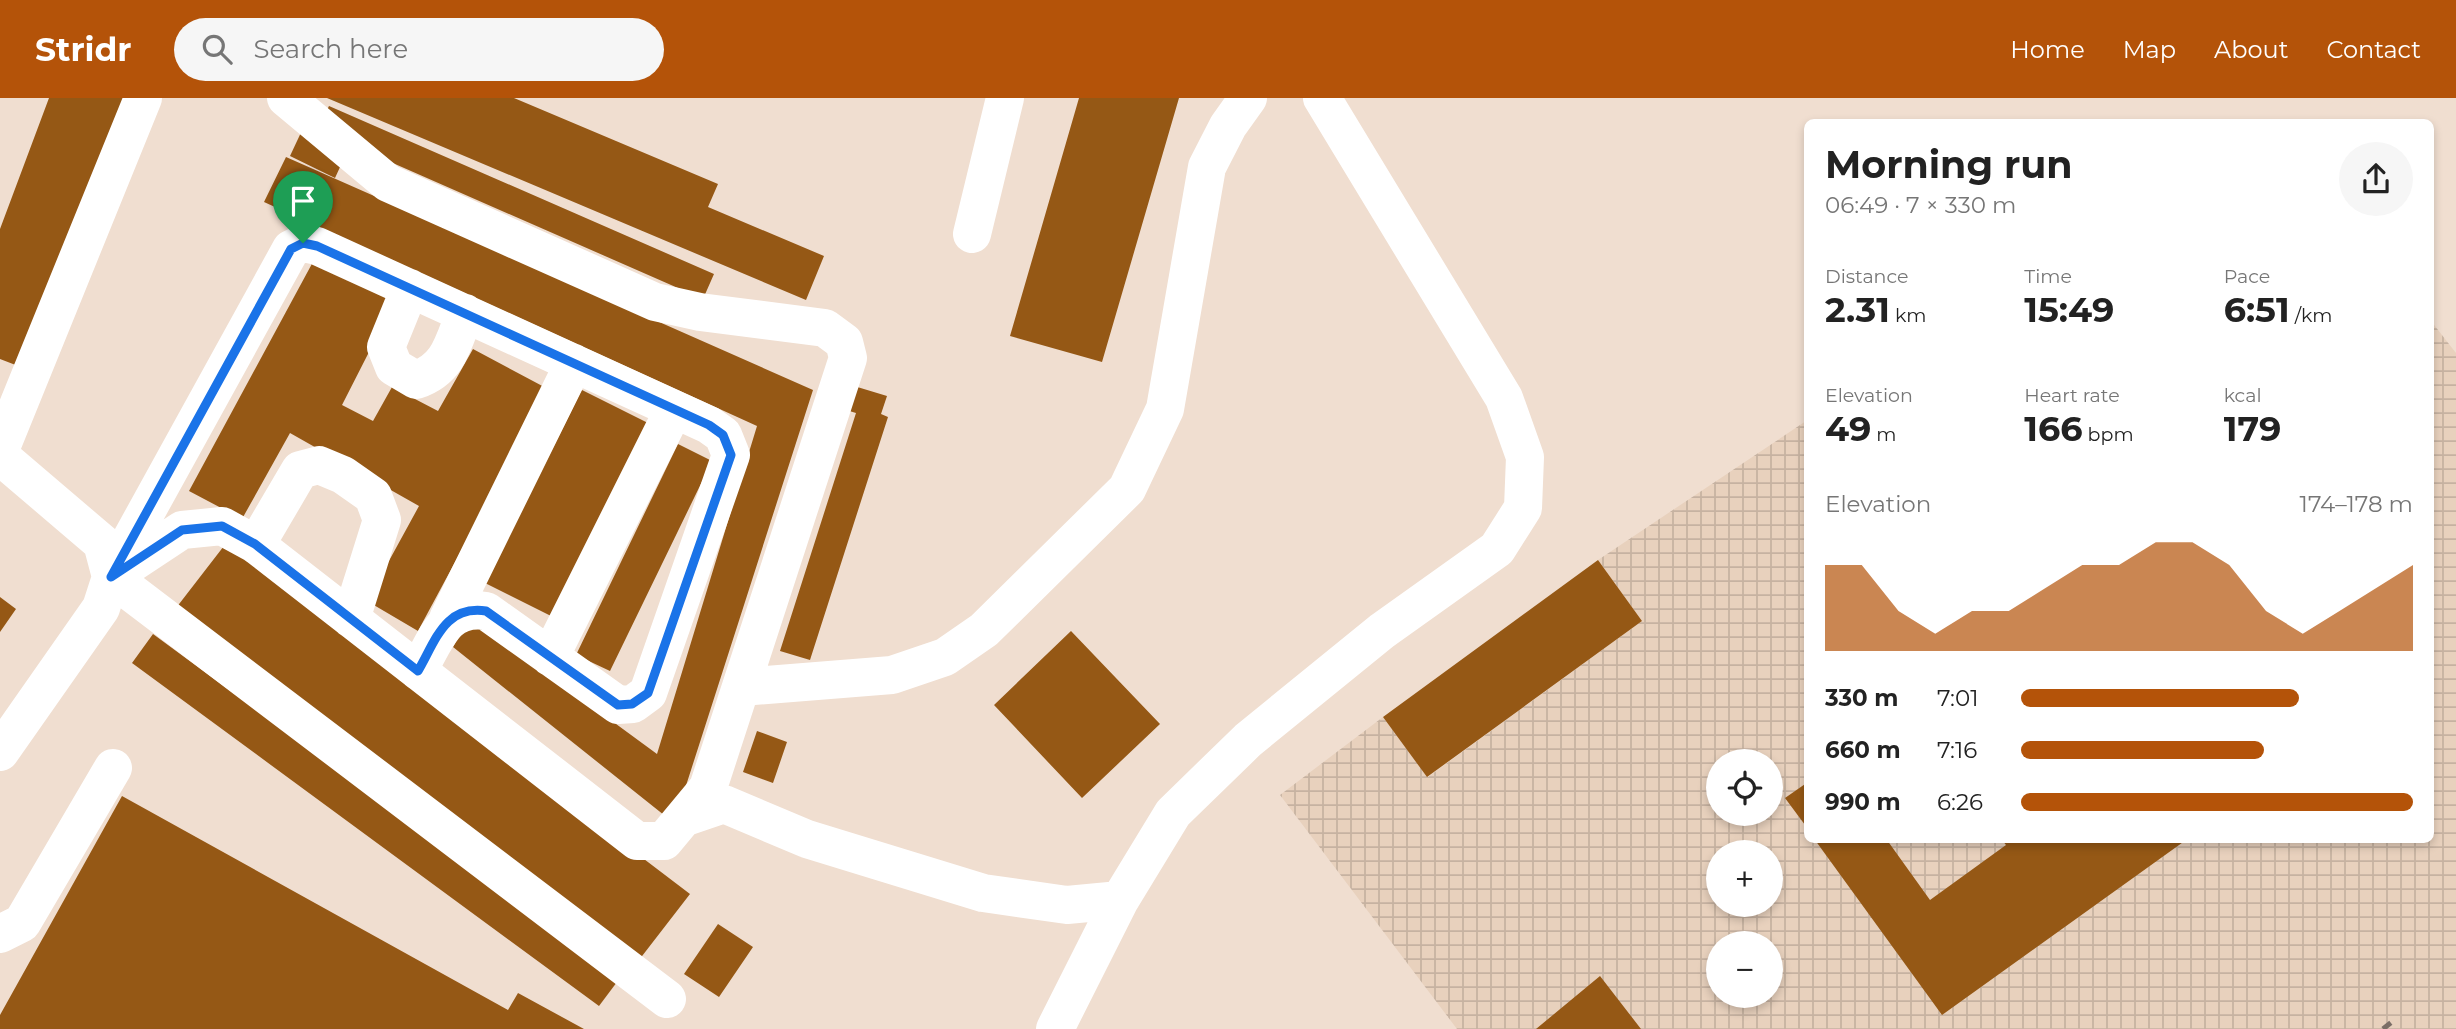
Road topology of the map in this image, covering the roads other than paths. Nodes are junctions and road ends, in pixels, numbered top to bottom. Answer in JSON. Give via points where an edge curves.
{"nodes":[{"id":1,"x":143,"y":98,"type":"edge"},
{"id":2,"x":286,"y":98,"type":"edge"},
{"id":3,"x":1005,"y":98,"type":"edge"},
{"id":4,"x":1248,"y":98,"type":"edge"},
{"id":5,"x":1322,"y":98,"type":"edge"},
{"id":6,"x":972,"y":234,"type":"dead end"},
{"id":7,"x":411,"y":288,"type":"junction"},
{"id":8,"x":465,"y":313,"type":"junction"},
{"id":9,"x":574,"y":363,"type":"junction"},
{"id":10,"x":674,"y":409,"type":"junction"},
{"id":11,"x":0,"y":450,"type":"edge"},
{"id":12,"x":0,"y":456,"type":"edge"},
{"id":13,"x":256,"y":545,"type":"junction"},
{"id":14,"x":111,"y":577,"type":"junction"},
{"id":15,"x":351,"y":619,"type":"junction"},
{"id":16,"x":448,"y":619,"type":"junction"},
{"id":17,"x":550,"y":657,"type":"junction"},
{"id":18,"x":418,"y":671,"type":"junction"},
{"id":19,"x":741,"y":687,"type":"junction"},
{"id":20,"x":14,"y":705,"type":"edge"},
{"id":21,"x":0,"y":752,"type":"edge"},
{"id":22,"x":113,"y":768,"type":"dead end"},
{"id":23,"x":683,"y":818,"type":"junction"},
{"id":24,"x":1120,"y":900,"type":"junction"},
{"id":25,"x":11,"y":929,"type":"edge"},
{"id":26,"x":0,"y":962,"type":"edge"},
{"id":27,"x":667,"y":999,"type":"dead end"},
{"id":28,"x":1055,"y":1029,"type":"edge"}],
"edges":[{"from":1,"to":11,"type":"street"},
{"from":2,"to":19,"type":"street","via":[[388,183],[654,302],[825,328],[844,342],[848,358]]},
{"from":3,"to":6,"type":"street"},
{"from":4,"to":19,"type":"street","via":[[1207,167],[1165,409],[1127,489],[985,631],[945,657],[892,676]]},
{"from":5,"to":24,"type":"street","via":[[1504,398],[1525,457],[1523,508],[1497,549],[1382,631],[1248,740],[1173,813]]},
{"from":7,"to":8,"type":"street"},
{"from":7,"to":8,"type":"street","via":[[386,347],[394,367],[416,380],[435,374]]},
{"from":7,"to":14,"type":"street","via":[[317,246],[303,243],[291,249]]},
{"from":8,"to":9,"type":"street"},
{"from":9,"to":10,"type":"street"},
{"from":9,"to":16,"type":"street"},
{"from":10,"to":17,"type":"street"},
{"from":10,"to":17,"type":"street","via":[[723,435],[731,455],[648,693],[632,704],[618,705]]},
{"from":12,"to":14,"type":"street","via":[[102,543]]},
{"from":13,"to":14,"type":"street","via":[[222,526],[182,530]]},
{"from":13,"to":15,"type":"street"},
{"from":13,"to":15,"type":"street","via":[[300,470],[319,465],[373,496],[382,520]]},
{"from":14,"to":20,"type":"street","via":[[101,608]]},
{"from":14,"to":27,"type":"street"},
{"from":15,"to":18,"type":"street"},
{"from":16,"to":17,"type":"street","via":[[467,608],[486,611]]},
{"from":16,"to":18,"type":"street"},
{"from":18,"to":23,"type":"street","via":[[637,841],[664,841]]},
{"from":19,"to":23,"type":"street","via":[[708,788]]},
{"from":20,"to":21,"type":"street"},
{"from":22,"to":25,"type":"street"},
{"from":23,"to":24,"type":"street","via":[[724,804],[807,839],[983,893],[1067,905]]},
{"from":24,"to":28,"type":"street"},
{"from":25,"to":26,"type":"street"}]}
